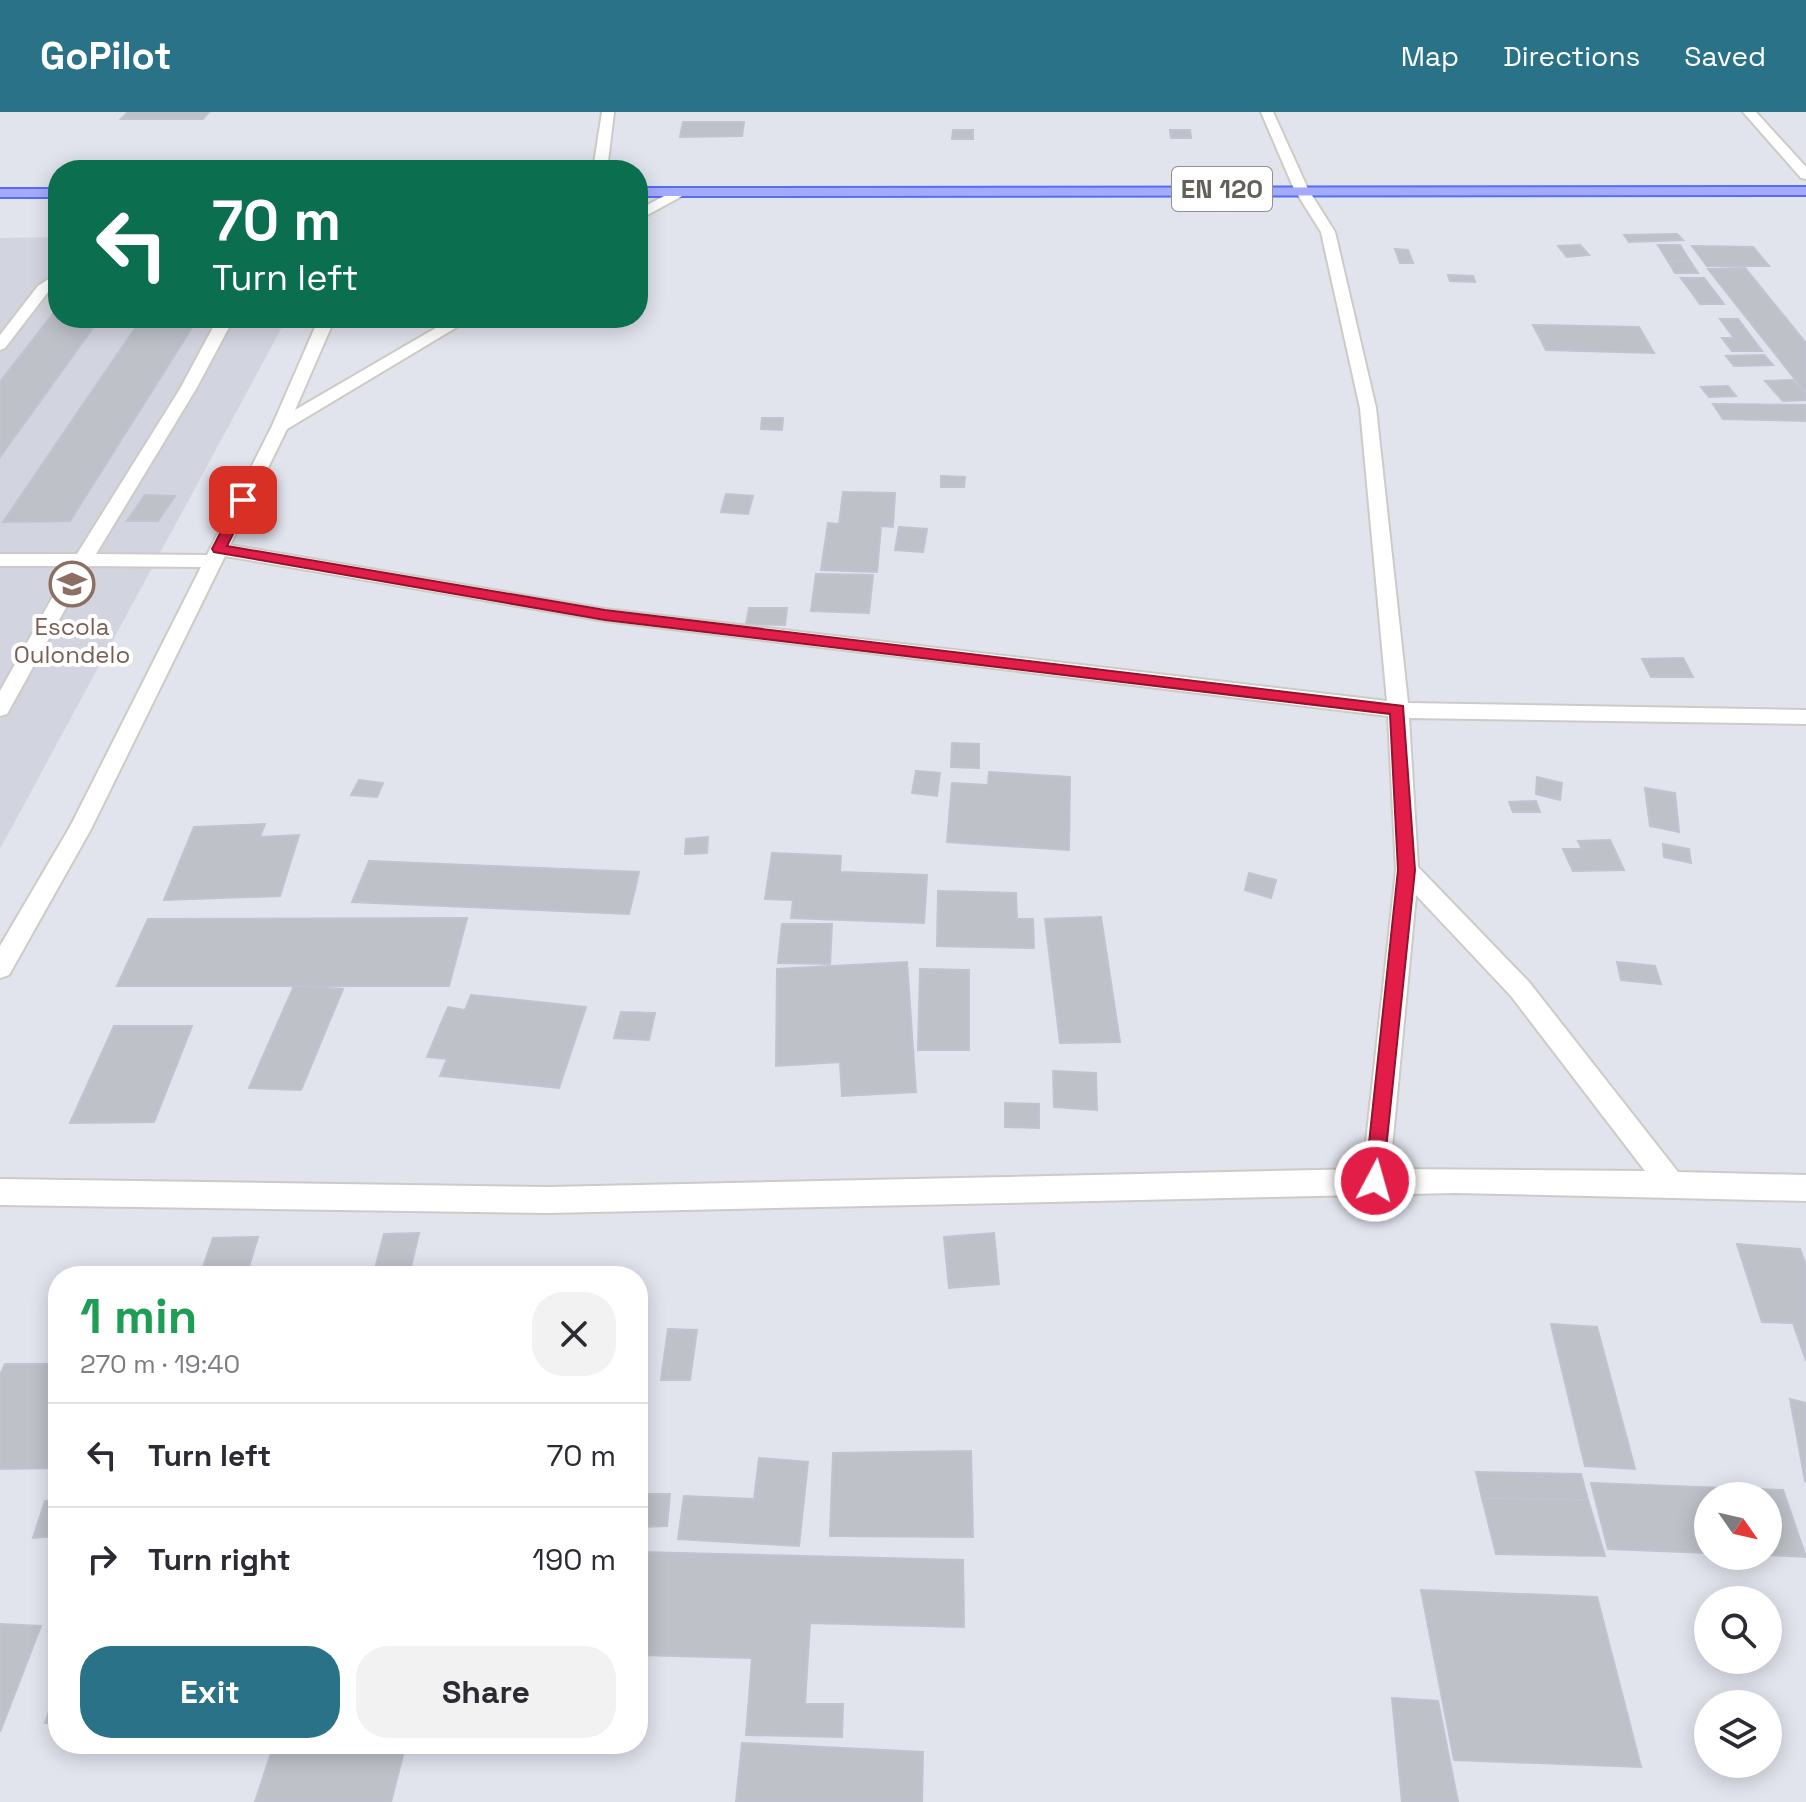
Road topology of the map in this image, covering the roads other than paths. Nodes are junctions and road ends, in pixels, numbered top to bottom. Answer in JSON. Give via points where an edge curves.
{"nodes":[{"id":1,"x":608,"y":112,"type":"edge"},
{"id":2,"x":1267,"y":112,"type":"edge"},
{"id":3,"x":1749,"y":112,"type":"edge"},
{"id":4,"x":601,"y":160,"type":"edge"},
{"id":5,"x":1806,"y":175,"type":"edge"},
{"id":6,"x":1301,"y":189,"type":"junction"},
{"id":7,"x":1806,"y":191,"type":"edge"},
{"id":8,"x":648,"y":192,"type":"edge"},
{"id":9,"x":679,"y":192,"type":"junction"},
{"id":10,"x":0,"y":193,"type":"edge"},
{"id":11,"x":48,"y":193,"type":"edge"},
{"id":12,"x":648,"y":210,"type":"edge"},
{"id":13,"x":48,"y":285,"type":"edge"},
{"id":14,"x":221,"y":328,"type":"edge"},
{"id":15,"x":323,"y":328,"type":"edge"},
{"id":16,"x":447,"y":328,"type":"edge"},
{"id":17,"x":0,"y":345,"type":"edge"},
{"id":18,"x":280,"y":426,"type":"junction"},
{"id":19,"x":216,"y":555,"type":"junction"},
{"id":20,"x":0,"y":560,"type":"edge"},
{"id":21,"x":83,"y":560,"type":"junction"},
{"id":22,"x":0,"y":709,"type":"edge"},
{"id":23,"x":1398,"y":710,"type":"junction"},
{"id":24,"x":1806,"y":717,"type":"edge"},
{"id":25,"x":1407,"y":870,"type":"junction"},
{"id":26,"x":0,"y":968,"type":"edge"},
{"id":27,"x":1375,"y":1181,"type":"junction"},
{"id":28,"x":1671,"y":1184,"type":"junction"},
{"id":29,"x":1806,"y":1188,"type":"edge"},
{"id":30,"x":0,"y":1192,"type":"edge"}],
"edges":[{"from":1,"to":4,"type":"street"},
{"from":2,"to":6,"type":"street"},
{"from":3,"to":5,"type":"street"},
{"from":6,"to":7,"type":"main road","number":"EN 120"},
{"from":6,"to":9,"type":"main road","number":"EN 120"},
{"from":6,"to":23,"type":"street","via":[[1328,232],[1368,408]]},
{"from":8,"to":9,"type":"main road","number":"EN 120"},
{"from":9,"to":12,"type":"street"},
{"from":10,"to":11,"type":"main road"},
{"from":13,"to":17,"type":"street"},
{"from":14,"to":21,"type":"street"},
{"from":15,"to":18,"type":"street"},
{"from":16,"to":18,"type":"street"},
{"from":18,"to":19,"type":"street"},
{"from":19,"to":21,"type":"street"},
{"from":19,"to":23,"type":"street","via":[[605,615]]},
{"from":19,"to":26,"type":"street","via":[[80,829]]},
{"from":20,"to":21,"type":"street"},
{"from":21,"to":22,"type":"street"},
{"from":23,"to":24,"type":"street"},
{"from":23,"to":25,"type":"street"},
{"from":25,"to":27,"type":"street"},
{"from":25,"to":28,"type":"street","via":[[1520,989]]},
{"from":27,"to":28,"type":"street"},
{"from":27,"to":30,"type":"street","via":[[549,1200]]},
{"from":28,"to":29,"type":"street"}]}
